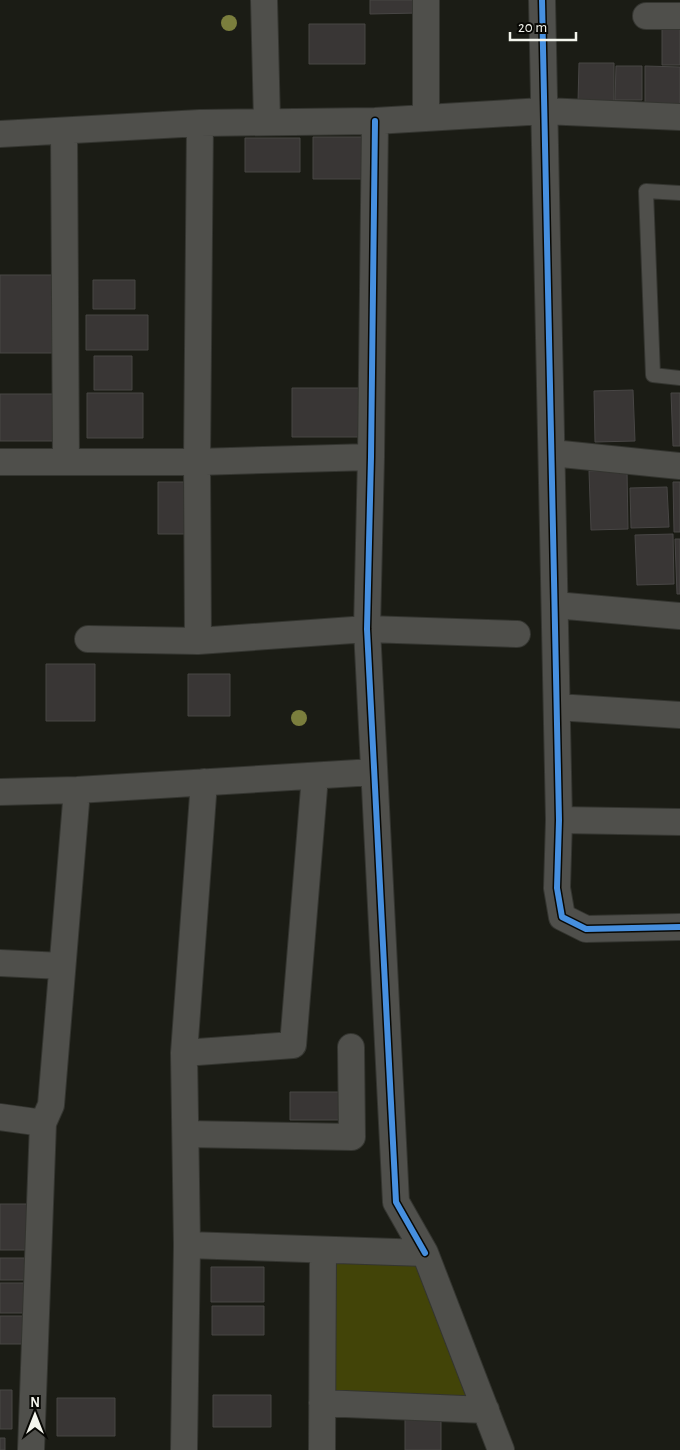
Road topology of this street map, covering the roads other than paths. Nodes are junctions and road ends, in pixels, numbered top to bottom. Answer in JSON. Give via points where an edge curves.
{"nodes":[{"id":1,"x":264,"y":0,"type":"edge"},
{"id":2,"x":426,"y":0,"type":"edge"},
{"id":3,"x":542,"y":0,"type":"edge"},
{"id":4,"x":646,"y":16,"type":"dead end"},
{"id":5,"x":680,"y":16,"type":"edge"},
{"id":6,"x":544,"y":110,"type":"junction"},
{"id":7,"x":426,"y":117,"type":"junction"},
{"id":8,"x":680,"y":117,"type":"edge"},
{"id":9,"x":267,"y":121,"type":"junction"},
{"id":10,"x":375,"y":121,"type":"junction"},
{"id":11,"x":200,"y":123,"type":"junction"},
{"id":12,"x":64,"y":131,"type":"junction"},
{"id":13,"x":0,"y":134,"type":"edge"},
{"id":14,"x":680,"y":193,"type":"edge"},
{"id":15,"x":680,"y":378,"type":"edge"},
{"id":16,"x":552,"y":453,"type":"junction"},
{"id":17,"x":371,"y":457,"type":"junction"},
{"id":18,"x":0,"y":462,"type":"edge"},
{"id":19,"x":66,"y":462,"type":"junction"},
{"id":20,"x":197,"y":462,"type":"junction"},
{"id":21,"x":680,"y":466,"type":"edge"},
{"id":22,"x":555,"y":605,"type":"junction"},
{"id":23,"x":680,"y":616,"type":"edge"},
{"id":24,"x":367,"y":629,"type":"junction"},
{"id":25,"x":517,"y":634,"type":"dead end"},
{"id":26,"x":88,"y":639,"type":"dead end"},
{"id":27,"x":198,"y":641,"type":"junction"},
{"id":28,"x":557,"y":707,"type":"junction"},
{"id":29,"x":680,"y":715,"type":"edge"},
{"id":30,"x":374,"y":772,"type":"junction"},
{"id":31,"x":315,"y":776,"type":"junction"},
{"id":32,"x":204,"y":782,"type":"junction"},
{"id":33,"x":77,"y":790,"type":"junction"},
{"id":34,"x":0,"y":792,"type":"edge"},
{"id":35,"x":559,"y":820,"type":"junction"},
{"id":36,"x":680,"y":822,"type":"edge"},
{"id":37,"x":679,"y":928,"type":"edge"},
{"id":38,"x":0,"y":963,"type":"edge"},
{"id":39,"x":62,"y":966,"type":"junction"},
{"id":40,"x":351,"y":1047,"type":"dead end"},
{"id":41,"x":184,"y":1053,"type":"junction"},
{"id":42,"x":0,"y":1116,"type":"edge"},
{"id":43,"x":43,"y":1123,"type":"junction"},
{"id":44,"x":186,"y":1134,"type":"junction"},
{"id":45,"x":187,"y":1245,"type":"junction"},
{"id":46,"x":323,"y":1250,"type":"junction"},
{"id":47,"x":424,"y":1253,"type":"junction"},
{"id":48,"x":322,"y":1403,"type":"junction"},
{"id":49,"x":486,"y":1410,"type":"junction"},
{"id":50,"x":31,"y":1450,"type":"edge"},
{"id":51,"x":184,"y":1450,"type":"edge"},
{"id":52,"x":322,"y":1450,"type":"edge"},
{"id":53,"x":502,"y":1450,"type":"edge"}],
"edges":[{"from":1,"to":9,"type":"street"},
{"from":2,"to":7,"type":"street"},
{"from":3,"to":6,"type":"street"},
{"from":4,"to":5,"type":"street"},
{"from":6,"to":7,"type":"street"},
{"from":6,"to":8,"type":"street"},
{"from":6,"to":16,"type":"street"},
{"from":7,"to":10,"type":"street"},
{"from":9,"to":10,"type":"street"},
{"from":9,"to":11,"type":"street"},
{"from":10,"to":17,"type":"street"},
{"from":11,"to":12,"type":"street"},
{"from":11,"to":20,"type":"street"},
{"from":12,"to":13,"type":"street"},
{"from":12,"to":19,"type":"street"},
{"from":14,"to":15,"type":"lane","via":[[646,191],[653,375]]},
{"from":16,"to":21,"type":"street"},
{"from":16,"to":22,"type":"street"},
{"from":17,"to":20,"type":"street"},
{"from":17,"to":24,"type":"street"},
{"from":18,"to":19,"type":"street"},
{"from":19,"to":20,"type":"street"},
{"from":20,"to":27,"type":"street"},
{"from":22,"to":23,"type":"street"},
{"from":22,"to":28,"type":"street"},
{"from":24,"to":25,"type":"street"},
{"from":24,"to":27,"type":"street"},
{"from":24,"to":30,"type":"street"},
{"from":26,"to":27,"type":"street"},
{"from":28,"to":29,"type":"street"},
{"from":28,"to":35,"type":"street"},
{"from":30,"to":31,"type":"street"},
{"from":30,"to":47,"type":"street","via":[[396,1202]]},
{"from":31,"to":32,"type":"street"},
{"from":31,"to":41,"type":"street","via":[[294,1045]]},
{"from":32,"to":33,"type":"street"},
{"from":32,"to":41,"type":"street"},
{"from":33,"to":34,"type":"street"},
{"from":33,"to":39,"type":"street"},
{"from":35,"to":36,"type":"street"},
{"from":35,"to":37,"type":"street","via":[[557,888],[562,917],[586,929]]},
{"from":38,"to":39,"type":"street"},
{"from":39,"to":43,"type":"street","via":[[51,1105]]},
{"from":40,"to":44,"type":"street","via":[[352,1137]]},
{"from":41,"to":44,"type":"street"},
{"from":42,"to":43,"type":"street"},
{"from":43,"to":50,"type":"street"},
{"from":44,"to":45,"type":"street"},
{"from":45,"to":46,"type":"street"},
{"from":45,"to":51,"type":"street"},
{"from":46,"to":47,"type":"street"},
{"from":46,"to":48,"type":"street"},
{"from":47,"to":49,"type":"street"},
{"from":48,"to":49,"type":"street"},
{"from":48,"to":52,"type":"street"},
{"from":49,"to":53,"type":"street"}]}
